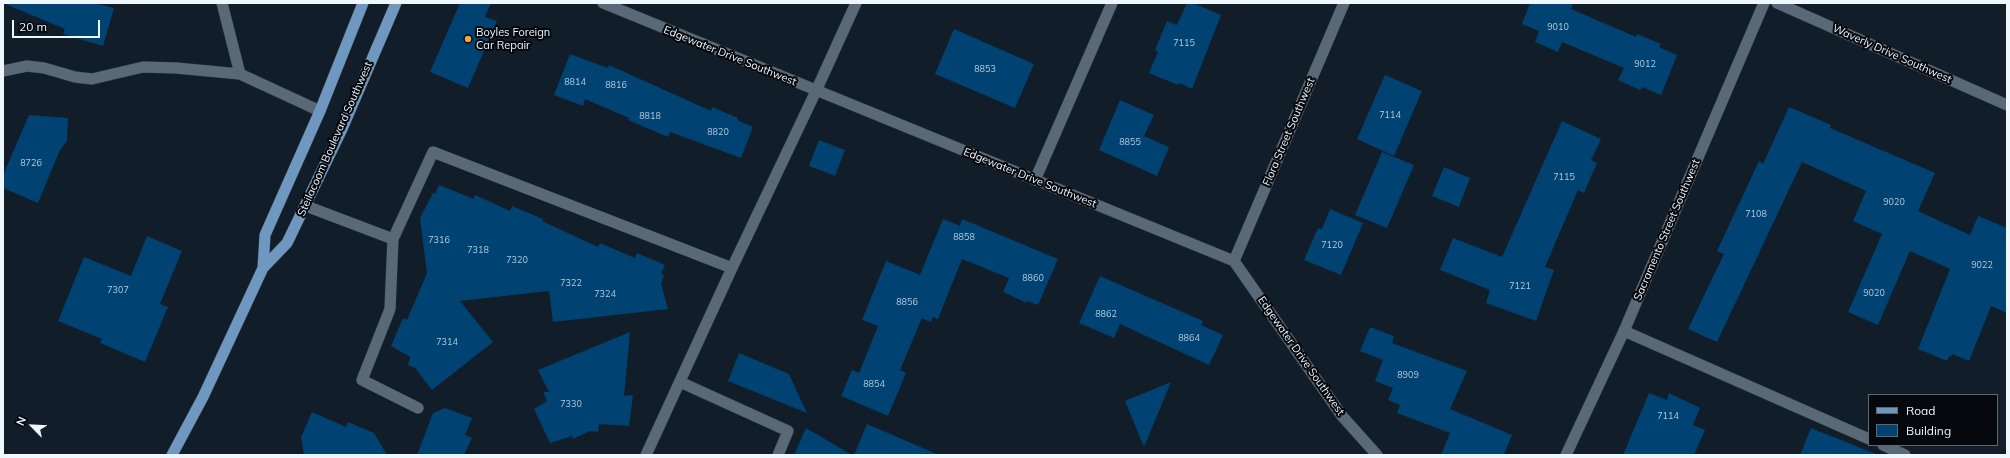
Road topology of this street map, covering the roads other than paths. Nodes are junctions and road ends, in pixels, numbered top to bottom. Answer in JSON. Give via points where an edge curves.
{"nodes":[{"id":1,"x":222,"y":3,"type":"edge"},
{"id":2,"x":363,"y":3,"type":"edge"},
{"id":3,"x":396,"y":3,"type":"edge"},
{"id":4,"x":603,"y":3,"type":"edge"},
{"id":5,"x":856,"y":3,"type":"edge"},
{"id":6,"x":1112,"y":3,"type":"edge"},
{"id":7,"x":1344,"y":3,"type":"edge"},
{"id":8,"x":1764,"y":3,"type":"edge"},
{"id":9,"x":1776,"y":3,"type":"edge"},
{"id":10,"x":3,"y":71,"type":"edge"},
{"id":11,"x":240,"y":74,"type":"junction"},
{"id":12,"x":816,"y":91,"type":"junction"},
{"id":13,"x":2007,"y":105,"type":"edge"},
{"id":14,"x":320,"y":111,"type":"junction"},
{"id":15,"x":1035,"y":180,"type":"junction"},
{"id":16,"x":306,"y":206,"type":"junction"},
{"id":17,"x":393,"y":239,"type":"junction"},
{"id":18,"x":1234,"y":261,"type":"junction"},
{"id":19,"x":263,"y":268,"type":"junction"},
{"id":20,"x":732,"y":268,"type":"junction"},
{"id":21,"x":1624,"y":331,"type":"junction"},
{"id":22,"x":680,"y":382,"type":"junction"},
{"id":23,"x":418,"y":408,"type":"dead end"},
{"id":24,"x":1868,"y":439,"type":"edge"},
{"id":25,"x":1885,"y":446,"type":"edge"},
{"id":26,"x":172,"y":455,"type":"edge"},
{"id":27,"x":646,"y":455,"type":"edge"},
{"id":28,"x":778,"y":455,"type":"edge"},
{"id":29,"x":1377,"y":455,"type":"edge"},
{"id":30,"x":1566,"y":455,"type":"edge"},
{"id":31,"x":1905,"y":455,"type":"edge"}],
"edges":[{"from":1,"to":11,"type":"street"},
{"from":2,"to":14,"type":"main road","name":"Steilacoom Boulevard Southwest"},
{"from":3,"to":16,"type":"main road","name":"Steilacoom Boulevard Southwest"},
{"from":4,"to":12,"type":"street","name":"Edgewater Drive Southwest"},
{"from":5,"to":12,"type":"street"},
{"from":6,"to":15,"type":"street"},
{"from":7,"to":18,"type":"street","name":"Flora Street Southwest"},
{"from":8,"to":21,"type":"street","name":"Sacramento Street Southwest"},
{"from":9,"to":13,"type":"street","name":"Waverly Drive Southwest"},
{"from":10,"to":11,"type":"street","via":[[27,66],[92,79],[143,67]]},
{"from":11,"to":14,"type":"street"},
{"from":12,"to":15,"type":"street","name":"Edgewater Drive Southwest"},
{"from":12,"to":20,"type":"street"},
{"from":14,"to":19,"type":"main road","name":"Steilacoom Boulevard Southwest","via":[[264,235]]},
{"from":15,"to":18,"type":"street","name":"Edgewater Drive Southwest"},
{"from":16,"to":17,"type":"street"},
{"from":16,"to":19,"type":"main road","name":"Steilacoom Boulevard Southwest","via":[[287,243]]},
{"from":17,"to":20,"type":"street","via":[[433,152]]},
{"from":17,"to":23,"type":"street","via":[[390,309],[362,380]]},
{"from":18,"to":29,"type":"street","name":"Edgewater Drive Southwest","via":[[1342,416]]},
{"from":19,"to":26,"type":"main road","name":"Steilacoom Boulevard Southwest","via":[[203,397]]},
{"from":20,"to":22,"type":"street"},
{"from":21,"to":24,"type":"street"},
{"from":21,"to":30,"type":"street","name":"Sacramento Street Southwest"},
{"from":22,"to":27,"type":"street"},
{"from":22,"to":28,"type":"street","via":[[788,431]]},
{"from":25,"to":31,"type":"street"}]}
